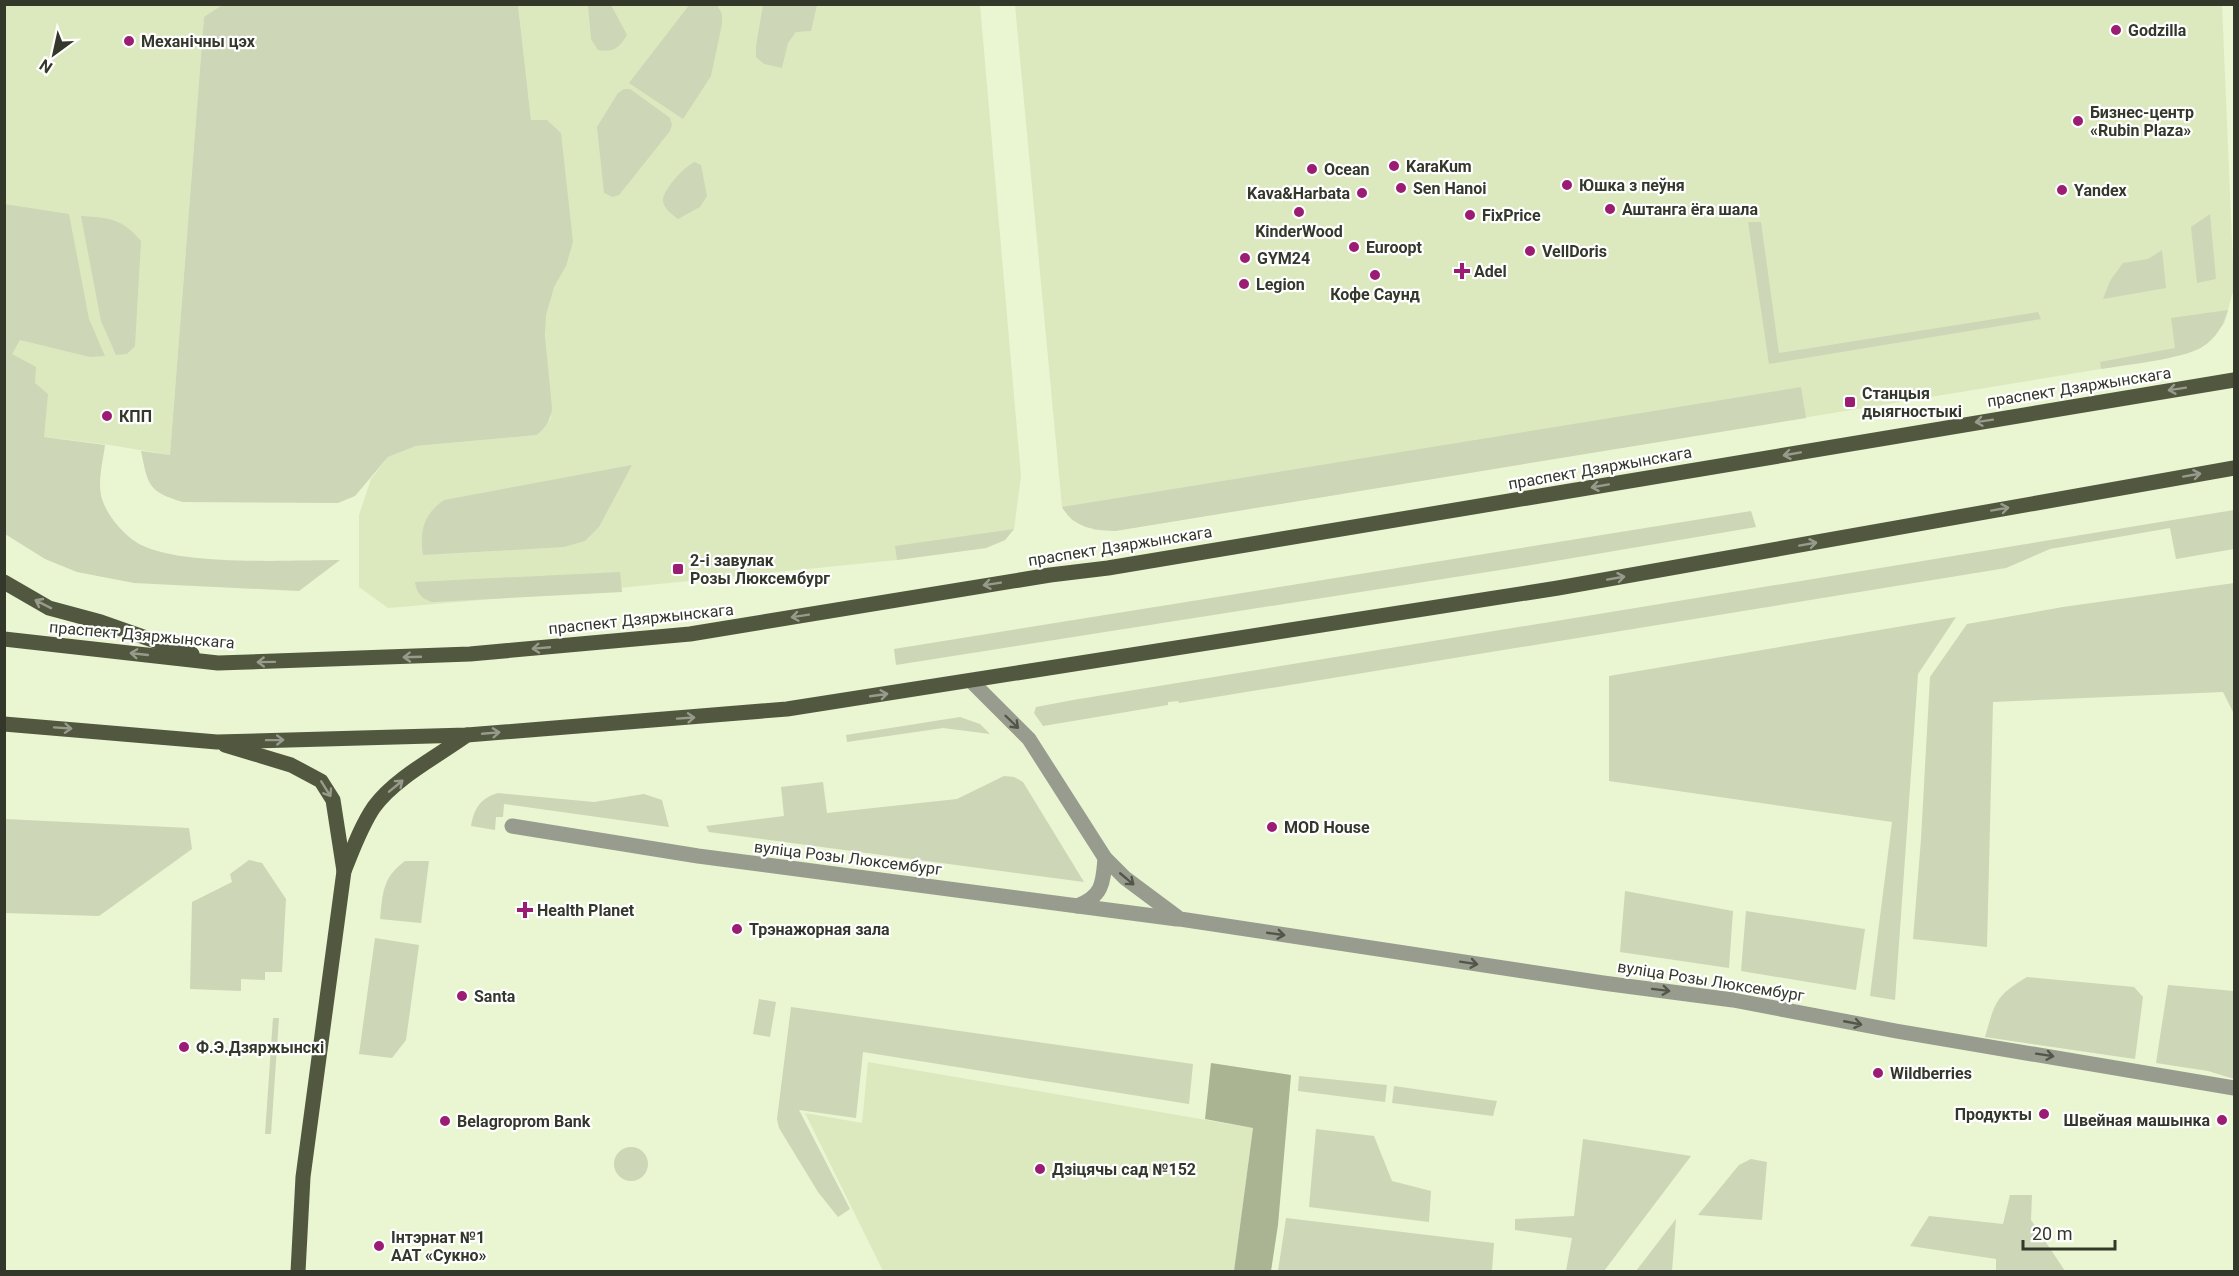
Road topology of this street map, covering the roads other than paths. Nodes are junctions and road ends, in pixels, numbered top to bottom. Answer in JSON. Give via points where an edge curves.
{"nodes":[{"id":1,"x":2235,"y":380,"type":"edge"},
{"id":2,"x":2235,"y":468,"type":"edge"},
{"id":3,"x":4,"y":582,"type":"edge"},
{"id":4,"x":4,"y":639,"type":"edge"},
{"id":5,"x":218,"y":663,"type":"junction"},
{"id":6,"x":971,"y":681,"type":"junction"},
{"id":7,"x":4,"y":724,"type":"edge"},
{"id":8,"x":467,"y":735,"type":"junction"},
{"id":9,"x":217,"y":742,"type":"junction"},
{"id":10,"x":512,"y":826,"type":"dead end"},
{"id":11,"x":1105,"y":858,"type":"junction"},
{"id":12,"x":344,"y":871,"type":"junction"},
{"id":13,"x":1077,"y":906,"type":"junction"},
{"id":14,"x":1180,"y":919,"type":"junction"},
{"id":15,"x":2235,"y":1088,"type":"edge"},
{"id":16,"x":298,"y":1272,"type":"edge"}],
"edges":[{"from":1,"to":5,"type":"main road","name":"праспект Дзяржынскага","one_way":true,"via":[[690,634],[470,654]]},
{"from":6,"to":2,"type":"main road","one_way":true,"via":[[1558,588]]},
{"from":5,"to":3,"type":"main road","one_way":true,"via":[[49,608]]},
{"from":5,"to":4,"type":"main road","name":"праспект Дзяржынскага","one_way":true},
{"from":8,"to":6,"type":"main road","one_way":true,"via":[[787,709]]},
{"from":6,"to":11,"type":"street","name":"вуліца Розы Люксембург","one_way":true,"via":[[1029,739]]},
{"from":7,"to":9,"type":"main road","one_way":true},
{"from":9,"to":8,"type":"main road","one_way":true},
{"from":12,"to":8,"type":"main road","one_way":true,"via":[[361,830],[387,793]]},
{"from":9,"to":12,"type":"main road","one_way":true,"via":[[291,765],[321,781],[333,801]]},
{"from":10,"to":13,"type":"street","name":"вуліца Розы Люксембург","via":[[698,856]]},
{"from":11,"to":13,"type":"street","via":[[1098,894]]},
{"from":11,"to":14,"type":"street","name":"вуліца Розы Люксембург","one_way":true},
{"from":12,"to":16,"type":"main road","via":[[303,1177]]},
{"from":13,"to":14,"type":"street","name":"вуліца Розы Люксембург"},
{"from":14,"to":15,"type":"street","name":"вуліца Розы Люксембург","one_way":true,"via":[[1733,1000]]}]}
